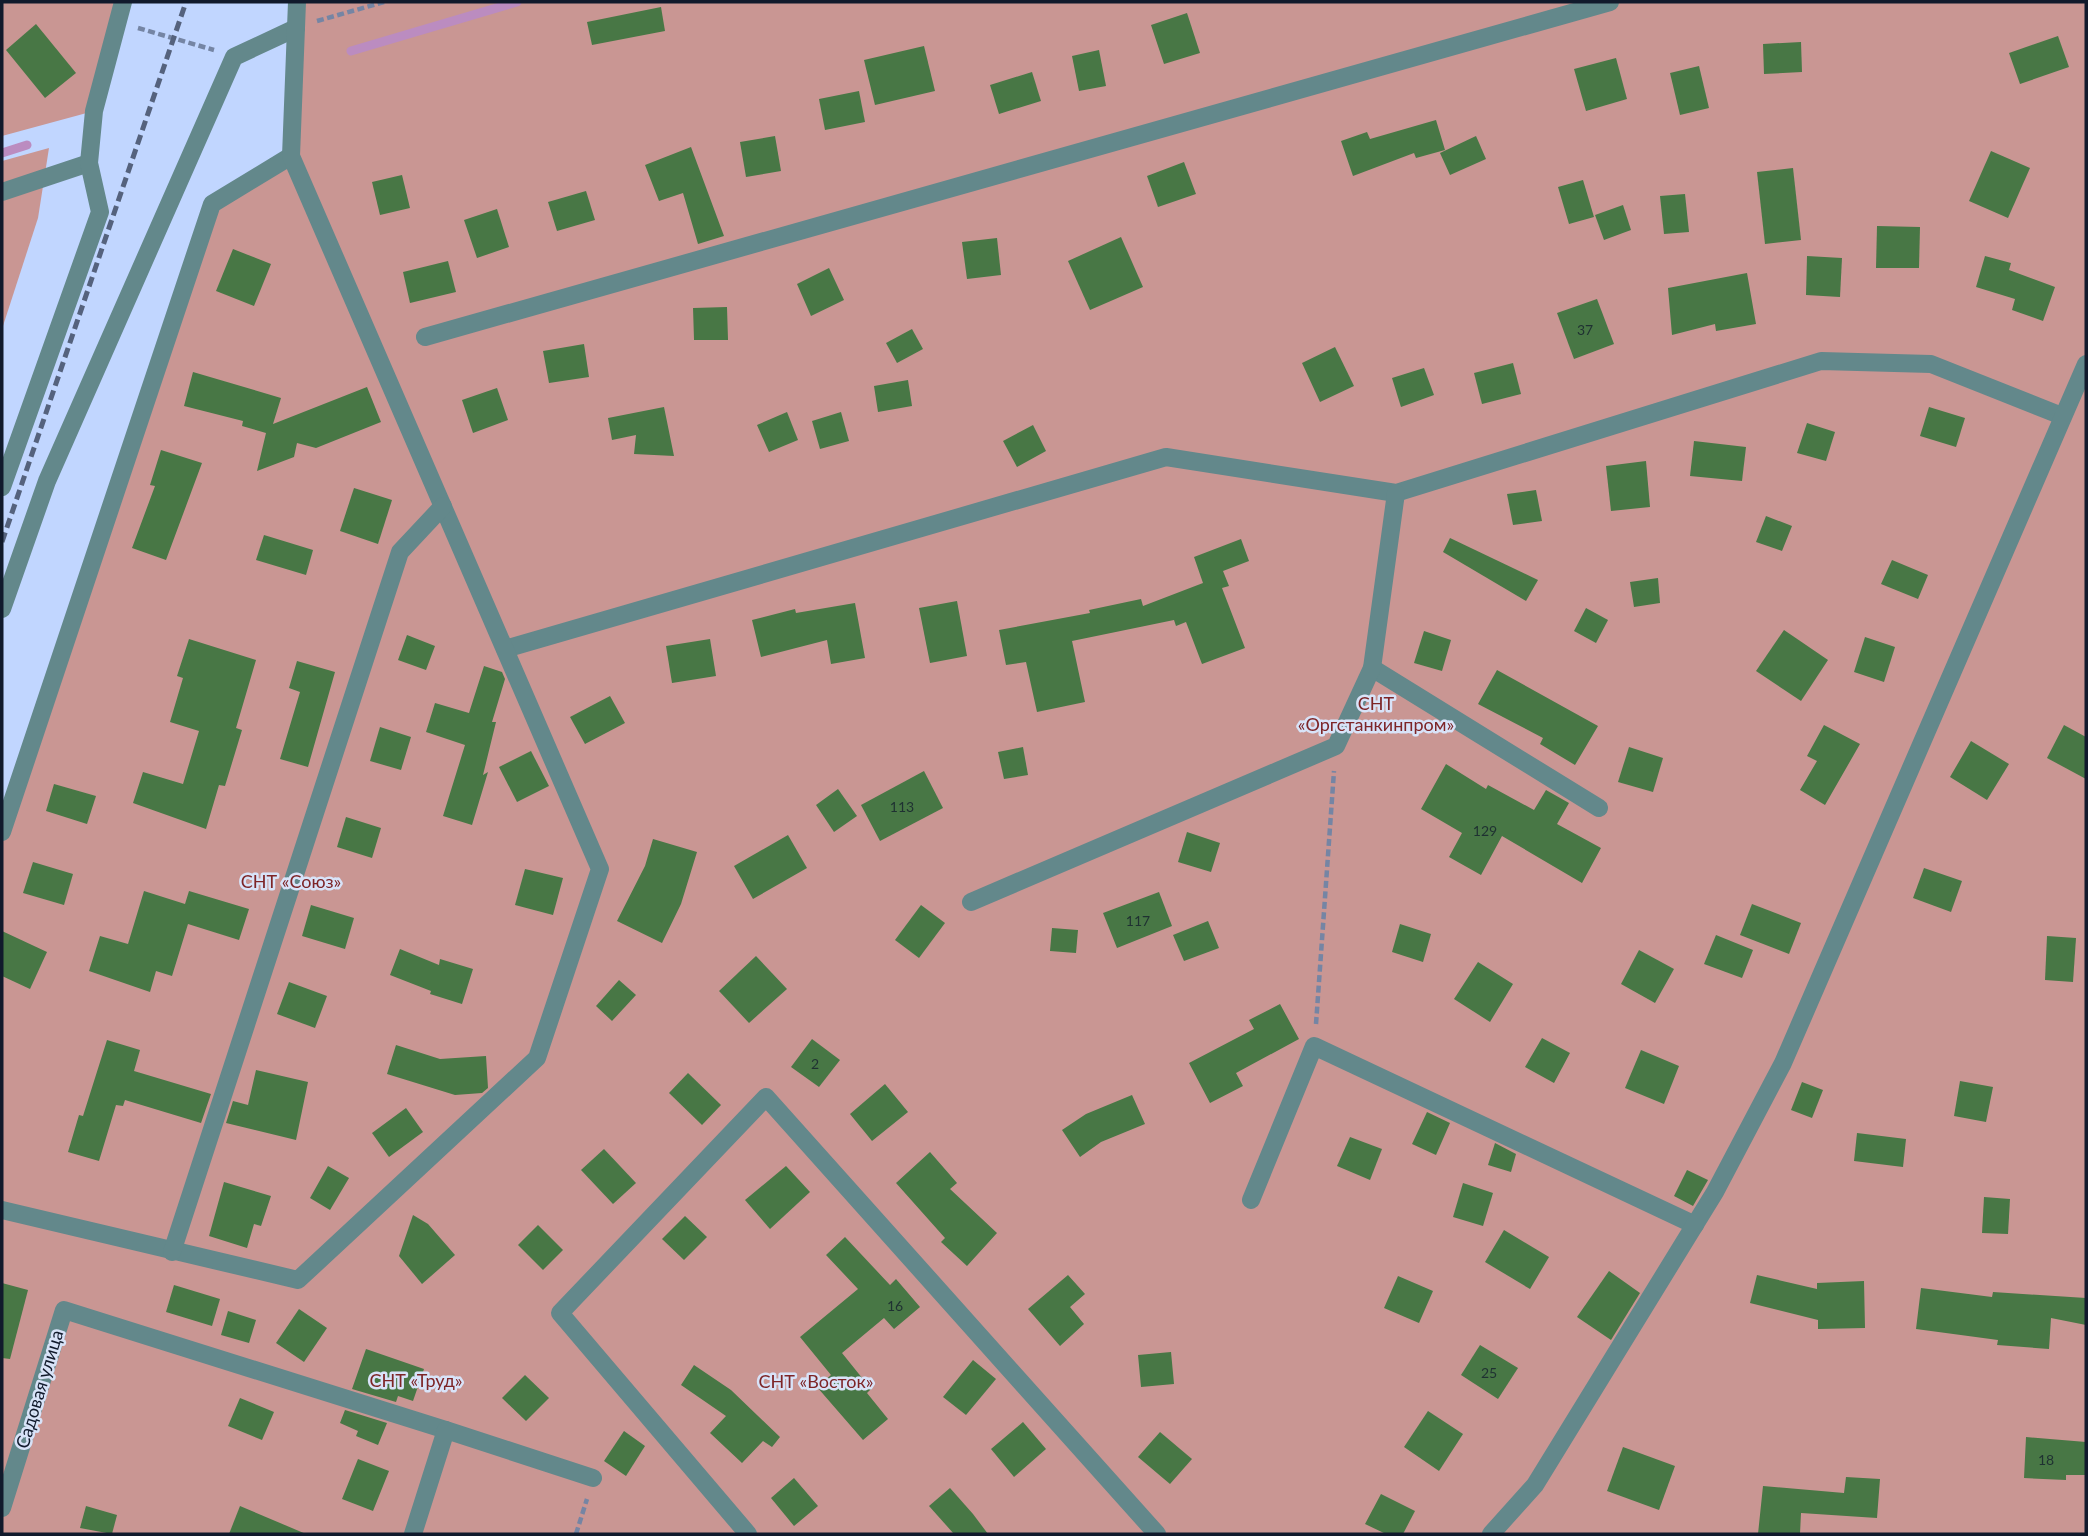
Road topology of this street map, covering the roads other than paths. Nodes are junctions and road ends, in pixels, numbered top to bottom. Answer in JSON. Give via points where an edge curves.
{"nodes":[{"id":1,"x":123,"y":2,"type":"edge"},
{"id":2,"x":297,"y":2,"type":"edge"},
{"id":3,"x":1610,"y":2,"type":"edge"},
{"id":4,"x":296,"y":28,"type":"junction"},
{"id":5,"x":290,"y":156,"type":"junction"},
{"id":6,"x":89,"y":163,"type":"junction"},
{"id":7,"x":2,"y":192,"type":"edge"},
{"id":8,"x":425,"y":337,"type":"dead end"},
{"id":9,"x":2086,"y":364,"type":"edge"},
{"id":10,"x":2062,"y":416,"type":"junction"},
{"id":11,"x":2,"y":487,"type":"edge"},
{"id":12,"x":1395,"y":493,"type":"junction"},
{"id":13,"x":443,"y":506,"type":"junction"},
{"id":14,"x":2,"y":609,"type":"edge"},
{"id":15,"x":505,"y":649,"type":"junction"},
{"id":16,"x":1372,"y":668,"type":"junction"},
{"id":17,"x":1599,"y":807,"type":"dead end"},
{"id":18,"x":2,"y":832,"type":"edge"},
{"id":19,"x":971,"y":902,"type":"dead end"},
{"id":20,"x":1251,"y":1200,"type":"dead end"},
{"id":21,"x":2,"y":1210,"type":"edge"},
{"id":22,"x":1695,"y":1225,"type":"junction"},
{"id":23,"x":172,"y":1252,"type":"junction"},
{"id":24,"x":446,"y":1430,"type":"junction"},
{"id":25,"x":593,"y":1478,"type":"road end"},
{"id":26,"x":2,"y":1508,"type":"edge"},
{"id":27,"x":413,"y":1534,"type":"edge"},
{"id":28,"x":747,"y":1534,"type":"edge"},
{"id":29,"x":1157,"y":1534,"type":"edge"},
{"id":30,"x":1491,"y":1534,"type":"edge"}],
"edges":[{"from":1,"to":6,"type":"street","via":[[94,111]]},
{"from":2,"to":4,"type":"street"},
{"from":3,"to":8,"type":"street"},
{"from":4,"to":5,"type":"street"},
{"from":4,"to":14,"type":"street","via":[[234,57],[47,481]]},
{"from":5,"to":13,"type":"street"},
{"from":5,"to":18,"type":"street","via":[[212,204]]},
{"from":6,"to":7,"type":"street"},
{"from":6,"to":11,"type":"street","via":[[100,212]]},
{"from":9,"to":10,"type":"street"},
{"from":10,"to":12,"type":"street","via":[[1931,364],[1821,361]]},
{"from":10,"to":22,"type":"street","via":[[1783,1063]]},
{"from":12,"to":15,"type":"street","via":[[1166,457]]},
{"from":12,"to":16,"type":"street"},
{"from":13,"to":15,"type":"street"},
{"from":13,"to":23,"type":"street","via":[[400,552]]},
{"from":15,"to":23,"type":"street","via":[[600,869],[537,1058],[298,1280]]},
{"from":16,"to":17,"type":"street"},
{"from":16,"to":19,"type":"street","via":[[1336,746]]},
{"from":20,"to":22,"type":"street","via":[[1314,1046]]},
{"from":21,"to":23,"type":"street"},
{"from":22,"to":30,"type":"street","via":[[1535,1485]]},
{"from":24,"to":25,"type":"street"},
{"from":24,"to":26,"type":"street","name":"Садовая улица","via":[[64,1310]]},
{"from":24,"to":27,"type":"street"},
{"from":28,"to":29,"type":"street","via":[[560,1313],[766,1097]]}]}
